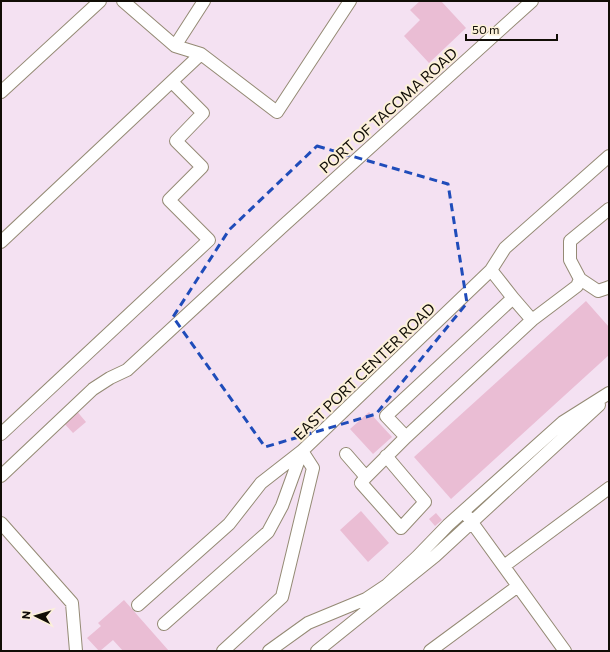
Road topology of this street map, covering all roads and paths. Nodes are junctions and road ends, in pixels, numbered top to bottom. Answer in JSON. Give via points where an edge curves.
{"nodes":[{"id":1,"x":100,"y":1,"type":"edge"},
{"id":2,"x":123,"y":1,"type":"edge"},
{"id":3,"x":204,"y":1,"type":"edge"},
{"id":4,"x":350,"y":1,"type":"edge"},
{"id":5,"x":532,"y":1,"type":"edge"},
{"id":6,"x":174,"y":46,"type":"junction"},
{"id":7,"x":202,"y":54,"type":"junction"},
{"id":8,"x":172,"y":82,"type":"junction"},
{"id":9,"x":1,"y":92,"type":"edge"},
{"id":10,"x":609,"y":156,"type":"edge"},
{"id":11,"x":609,"y":209,"type":"edge"},
{"id":12,"x":1,"y":242,"type":"edge"},
{"id":13,"x":491,"y":270,"type":"junction"},
{"id":14,"x":580,"y":279,"type":"junction"},
{"id":15,"x":609,"y":287,"type":"edge"},
{"id":16,"x":513,"y":298,"type":"junction"},
{"id":17,"x":532,"y":320,"type":"junction"},
{"id":18,"x":609,"y":393,"type":"edge"},
{"id":19,"x":609,"y":396,"type":"edge"},
{"id":20,"x":1,"y":434,"type":"edge"},
{"id":21,"x":406,"y":437,"type":"junction"},
{"id":22,"x":302,"y":451,"type":"junction"},
{"id":23,"x":346,"y":454,"type":"dead end"},
{"id":24,"x":386,"y":456,"type":"junction"},
{"id":25,"x":1,"y":476,"type":"edge"},
{"id":26,"x":366,"y":477,"type":"junction"},
{"id":27,"x":609,"y":488,"type":"edge"},
{"id":28,"x":464,"y":511,"type":"junction"},
{"id":29,"x":472,"y":522,"type":"junction"},
{"id":30,"x":1,"y":523,"type":"edge"},
{"id":31,"x":445,"y":546,"type":"junction"},
{"id":32,"x":417,"y":557,"type":"junction"},
{"id":33,"x":504,"y":566,"type":"junction"},
{"id":34,"x":518,"y":586,"type":"junction"},
{"id":35,"x":138,"y":605,"type":"dead end"},
{"id":36,"x":164,"y":624,"type":"dead end"},
{"id":37,"x":76,"y":651,"type":"edge"},
{"id":38,"x":223,"y":651,"type":"edge"},
{"id":39,"x":268,"y":651,"type":"edge"},
{"id":40,"x":317,"y":651,"type":"edge"},
{"id":41,"x":430,"y":651,"type":"edge"},
{"id":42,"x":565,"y":651,"type":"edge"}],
"edges":[{"from":1,"to":9,"type":"street"},
{"from":2,"to":6,"type":"street"},
{"from":3,"to":6,"type":"street"},
{"from":4,"to":7,"type":"street","via":[[277,112]]},
{"from":5,"to":25,"type":"street","name":"PORT OF TACOMA ROAD","via":[[127,370],[93,389]]},
{"from":6,"to":7,"type":"street"},
{"from":7,"to":8,"type":"street"},
{"from":8,"to":12,"type":"street"},
{"from":8,"to":20,"type":"street","via":[[203,113],[176,141],[202,167],[169,200],[209,240]]},
{"from":10,"to":13,"type":"street","name":"EAST PORT CENTER ROAD","via":[[505,248]]},
{"from":11,"to":14,"type":"street","via":[[570,241],[570,260]]},
{"from":13,"to":16,"type":"street"},
{"from":13,"to":22,"type":"street","name":"EAST PORT CENTER ROAD"},
{"from":14,"to":15,"type":"street","via":[[598,291]]},
{"from":14,"to":17,"type":"street","via":[[577,286]]},
{"from":16,"to":17,"type":"street"},
{"from":16,"to":21,"type":"street","via":[[386,416]]},
{"from":17,"to":21,"type":"street"},
{"from":18,"to":28,"type":"street","via":[[563,422]]},
{"from":19,"to":29,"type":"street"},
{"from":21,"to":24,"type":"street"},
{"from":22,"to":35,"type":"street","via":[[261,482],[229,524]]},
{"from":22,"to":36,"type":"street","name":"EAST PORT CENTER ROAD","via":[[282,506],[268,532]]},
{"from":22,"to":38,"type":"street","via":[[313,468],[282,597]]},
{"from":23,"to":26,"type":"street"},
{"from":24,"to":26,"type":"street"},
{"from":24,"to":26,"type":"street","via":[[425,502],[401,528],[361,482]]},
{"from":27,"to":33,"type":"street"},
{"from":28,"to":29,"type":"street"},
{"from":28,"to":32,"type":"street"},
{"from":29,"to":31,"type":"street"},
{"from":29,"to":33,"type":"street"},
{"from":30,"to":37,"type":"street","via":[[72,602]]},
{"from":31,"to":32,"type":"street"},
{"from":31,"to":40,"type":"street"},
{"from":32,"to":39,"type":"street","via":[[387,585],[366,599],[308,624]]},
{"from":33,"to":34,"type":"street"},
{"from":34,"to":41,"type":"street"},
{"from":34,"to":42,"type":"street"}]}
